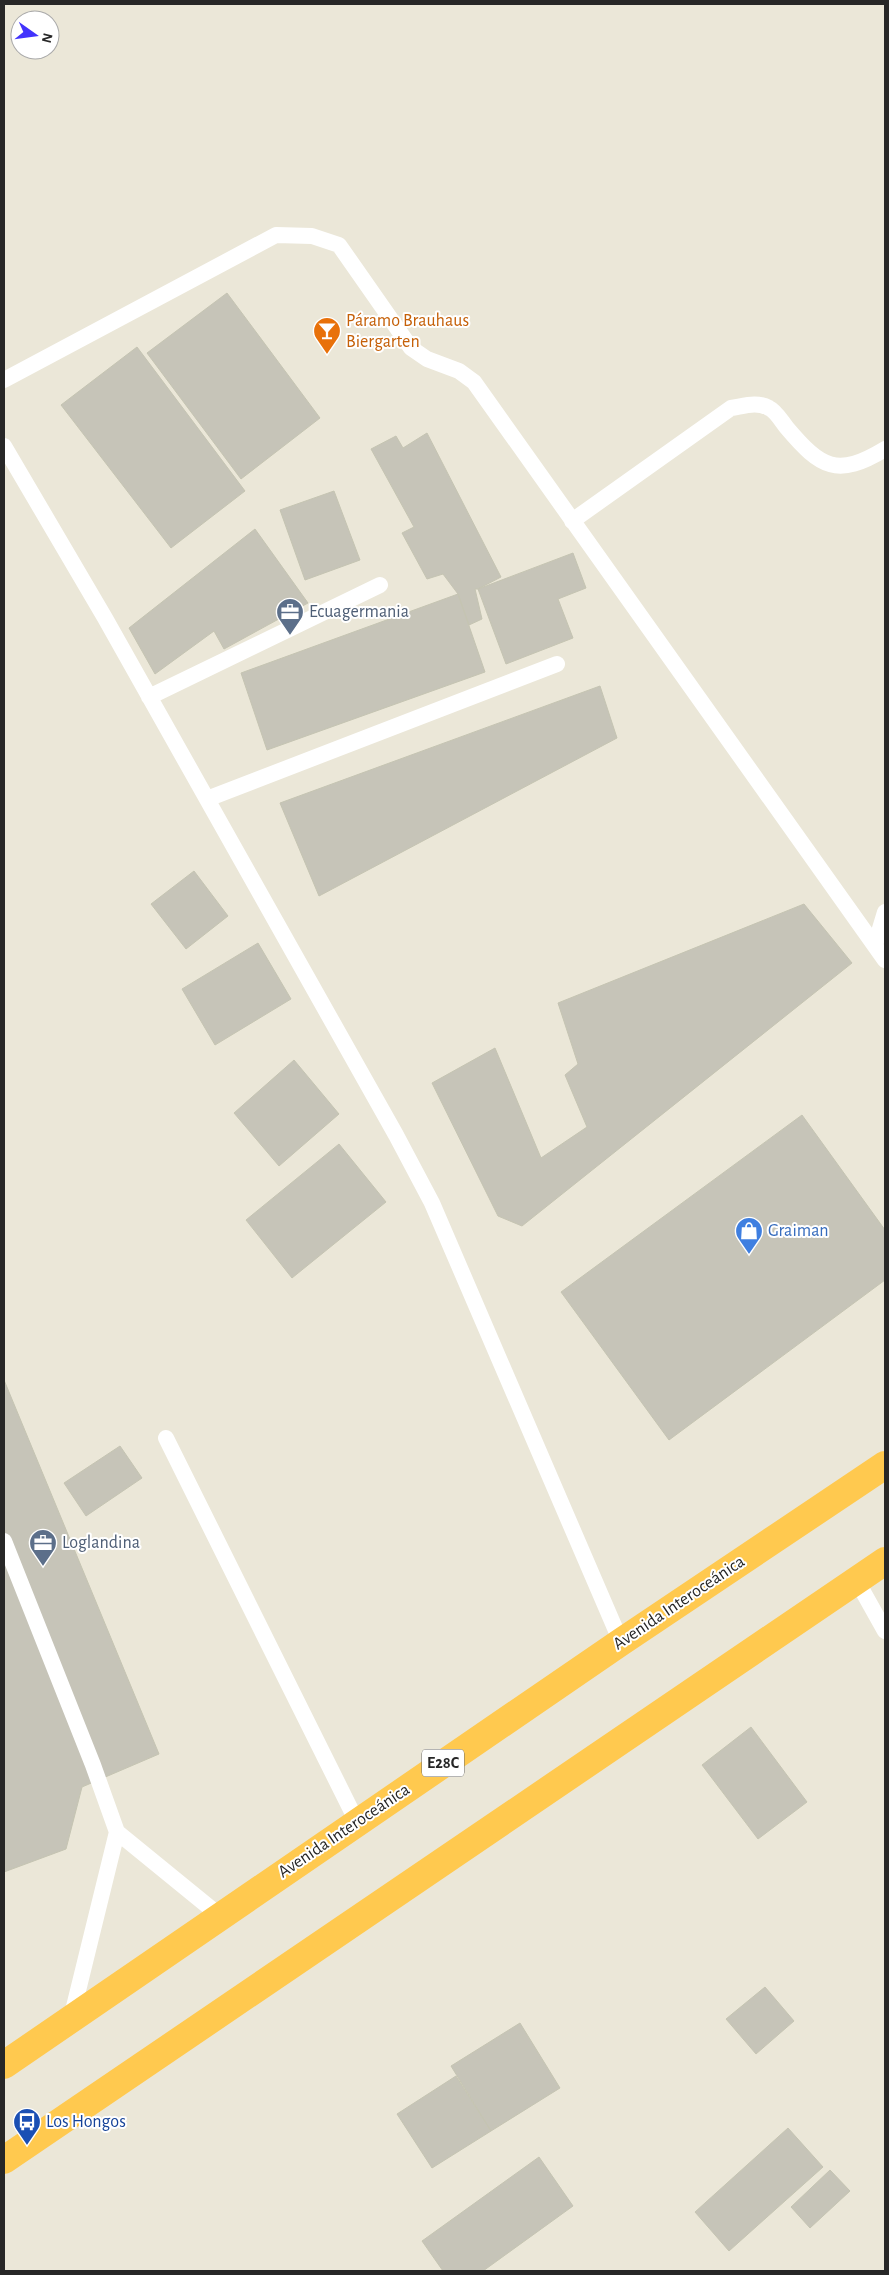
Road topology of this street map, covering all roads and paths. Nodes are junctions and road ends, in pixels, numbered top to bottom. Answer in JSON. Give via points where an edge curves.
{"nodes":[{"id":1,"x":4,"y":380,"type":"edge"},
{"id":2,"x":4,"y":446,"type":"edge"},
{"id":3,"x":885,"y":449,"type":"edge"},
{"id":4,"x":572,"y":521,"type":"junction"},
{"id":5,"x":380,"y":585,"type":"dead end"},
{"id":6,"x":557,"y":664,"type":"dead end"},
{"id":7,"x":149,"y":697,"type":"junction"},
{"id":8,"x":206,"y":799,"type":"junction"},
{"id":9,"x":885,"y":912,"type":"edge"},
{"id":10,"x":875,"y":945,"type":"junction"},
{"id":11,"x":885,"y":960,"type":"edge"},
{"id":12,"x":166,"y":1438,"type":"dead end"},
{"id":13,"x":885,"y":1465,"type":"edge"},
{"id":14,"x":4,"y":1541,"type":"edge"},
{"id":15,"x":885,"y":1561,"type":"edge"},
{"id":16,"x":857,"y":1581,"type":"junction"},
{"id":17,"x":885,"y":1631,"type":"edge"},
{"id":18,"x":621,"y":1642,"type":"junction"},
{"id":19,"x":357,"y":1822,"type":"junction"},
{"id":20,"x":117,"y":1832,"type":"junction"},
{"id":21,"x":220,"y":1916,"type":"junction"},
{"id":22,"x":71,"y":2019,"type":"junction"},
{"id":23,"x":4,"y":2065,"type":"edge"},
{"id":24,"x":4,"y":2160,"type":"edge"}],
"edges":[{"from":1,"to":4,"type":"lane","via":[[276,235],[312,236],[339,245],[411,348],[426,360],[459,371],[474,382]]},
{"from":2,"to":7,"type":"lane"},
{"from":3,"to":4,"type":"lane","via":[[870,459],[843,466],[827,464],[811,455],[770,408],[752,404],[731,408]]},
{"from":4,"to":10,"type":"lane"},
{"from":5,"to":7,"type":"lane"},
{"from":6,"to":8,"type":"lane"},
{"from":7,"to":8,"type":"lane"},
{"from":8,"to":18,"type":"lane","via":[[432,1203]]},
{"from":9,"to":10,"type":"lane"},
{"from":10,"to":11,"type":"lane"},
{"from":12,"to":19,"type":"lane"},
{"from":13,"to":18,"type":"highway","name":"Avenida Interoceánica","number":"E28C"},
{"from":14,"to":20,"type":"lane"},
{"from":15,"to":16,"type":"highway"},
{"from":16,"to":17,"type":"lane"},
{"from":16,"to":24,"type":"highway"},
{"from":18,"to":19,"type":"highway","name":"Avenida Interoceánica","number":"E28C"},
{"from":19,"to":21,"type":"highway","name":"Avenida Interoceánica","number":"E28C"},
{"from":20,"to":21,"type":"lane"},
{"from":20,"to":22,"type":"lane"},
{"from":21,"to":22,"type":"highway","name":"Avenida Interoceánica","number":"E28C"},
{"from":22,"to":23,"type":"highway","name":"Avenida Interoceánica","number":"E28C"}]}
